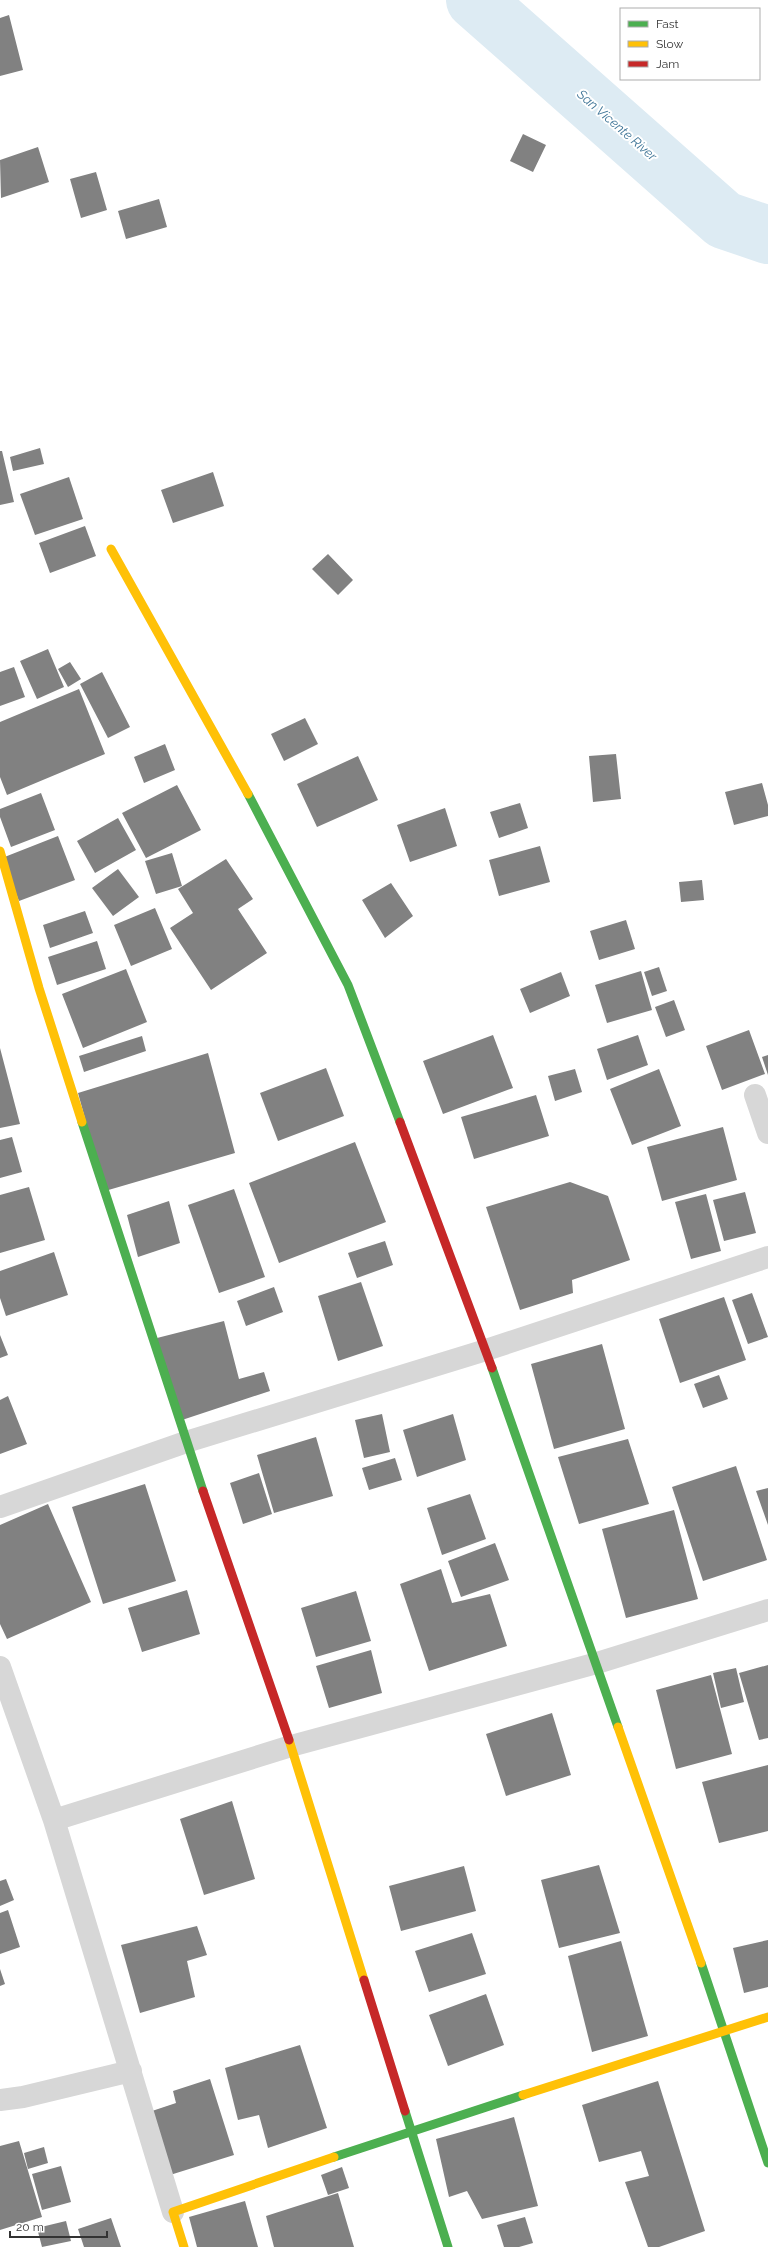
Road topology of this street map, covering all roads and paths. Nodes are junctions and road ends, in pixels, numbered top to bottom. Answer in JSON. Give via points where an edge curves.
{"nodes":[{"id":1,"x":111,"y":549,"type":"dead end"},
{"id":2,"x":0,"y":851,"type":"edge"},
{"id":3,"x":754,"y":1095,"type":"dead end"},
{"id":4,"x":768,"y":1133,"type":"edge"},
{"id":5,"x":768,"y":1257,"type":"edge"},
{"id":6,"x":486,"y":1350,"type":"junction"},
{"id":7,"x":186,"y":1442,"type":"junction"},
{"id":8,"x":0,"y":1507,"type":"edge"},
{"id":9,"x":768,"y":1610,"type":"edge"},
{"id":10,"x":597,"y":1662,"type":"junction"},
{"id":11,"x":0,"y":1667,"type":"edge"},
{"id":12,"x":291,"y":1746,"type":"junction"},
{"id":13,"x":54,"y":1820,"type":"junction"},
{"id":14,"x":768,"y":2017,"type":"edge"},
{"id":15,"x":726,"y":2030,"type":"junction"},
{"id":16,"x":131,"y":2071,"type":"junction"},
{"id":17,"x":0,"y":2100,"type":"edge"},
{"id":18,"x":413,"y":2130,"type":"junction"},
{"id":19,"x":768,"y":2163,"type":"edge"},
{"id":20,"x":173,"y":2212,"type":"junction"},
{"id":21,"x":184,"y":2247,"type":"edge"},
{"id":22,"x":448,"y":2247,"type":"edge"}],
"edges":[{"from":1,"to":6,"type":"street","via":[[236,771],[348,985]]},
{"from":2,"to":7,"type":"street","via":[[39,988]]},
{"from":3,"to":4,"type":"street"},
{"from":5,"to":6,"type":"street"},
{"from":6,"to":7,"type":"street"},
{"from":6,"to":10,"type":"street"},
{"from":7,"to":8,"type":"street"},
{"from":7,"to":12,"type":"street"},
{"from":9,"to":10,"type":"street"},
{"from":10,"to":12,"type":"street"},
{"from":10,"to":15,"type":"street"},
{"from":11,"to":13,"type":"street"},
{"from":12,"to":13,"type":"street"},
{"from":12,"to":18,"type":"street"},
{"from":13,"to":16,"type":"street"},
{"from":14,"to":15,"type":"street"},
{"from":15,"to":18,"type":"street"},
{"from":15,"to":19,"type":"street"},
{"from":16,"to":17,"type":"street","via":[[23,2097]]},
{"from":16,"to":20,"type":"street"},
{"from":18,"to":20,"type":"street"},
{"from":18,"to":22,"type":"street"},
{"from":20,"to":21,"type":"street"}]}
